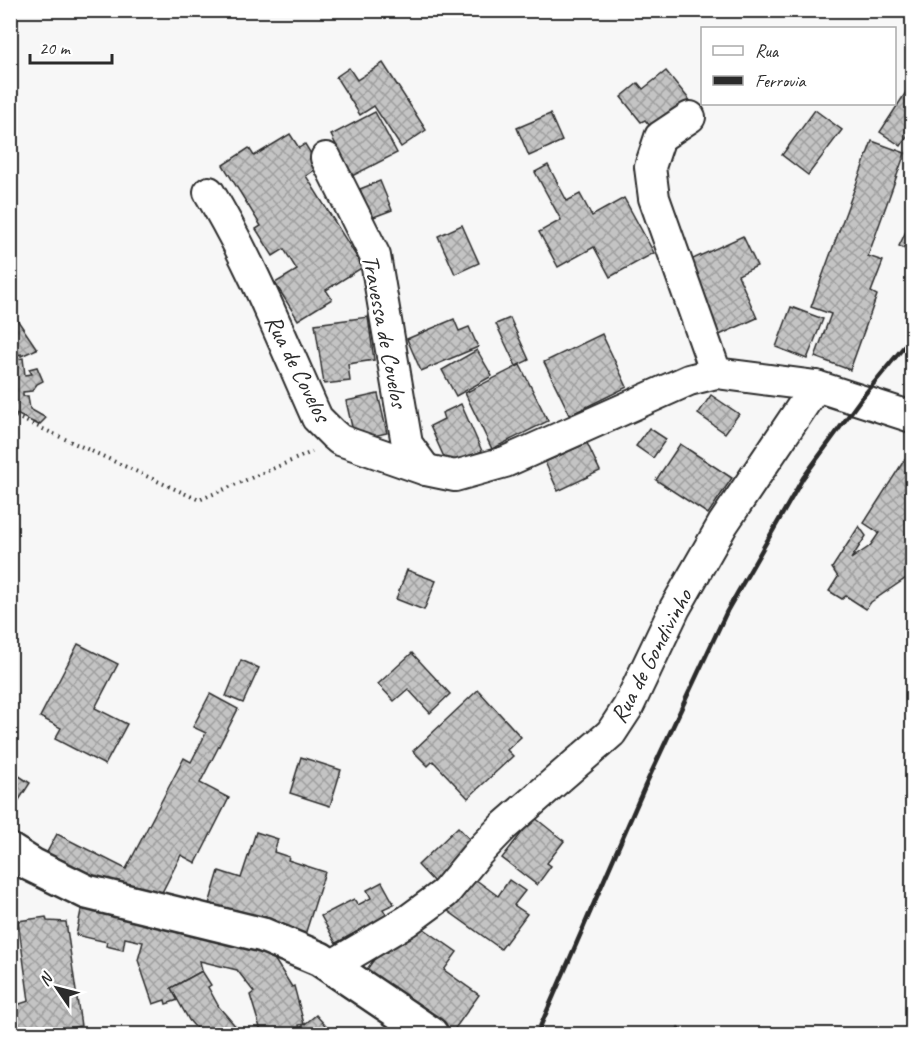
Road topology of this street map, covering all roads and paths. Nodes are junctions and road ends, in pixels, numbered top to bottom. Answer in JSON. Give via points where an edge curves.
{"nodes":[{"id":1,"x":690,"y":117,"type":"dead end"},
{"id":2,"x":326,"y":158,"type":"dead end"},
{"id":3,"x":209,"y":192,"type":"dead end"},
{"id":4,"x":716,"y":373,"type":"junction"},
{"id":5,"x":816,"y":386,"type":"junction"},
{"id":6,"x":10,"y":414,"type":"edge"},
{"id":7,"x":912,"y":417,"type":"edge"},
{"id":8,"x":340,"y":440,"type":"junction"},
{"id":9,"x":426,"y":470,"type":"junction"},
{"id":10,"x":10,"y":851,"type":"edge"},
{"id":11,"x":331,"y":966,"type":"junction"},
{"id":12,"x":431,"y":1035,"type":"edge"}],
"edges":[{"from":1,"to":4,"type":"street","via":[[660,137],[650,166],[651,177],[654,198]]},
{"from":2,"to":9,"type":"street","name":"Travessa de Covelos","via":[[375,256],[407,444]]},
{"from":3,"to":8,"type":"street","name":"Rua de Covelos","via":[[245,260],[317,418]]},
{"from":4,"to":5,"type":"street"},
{"from":4,"to":9,"type":"street","name":"Rua de Covelos","via":[[689,380],[505,462],[455,476]]},
{"from":5,"to":7,"type":"street"},
{"from":5,"to":11,"type":"street","name":"Rua de Gondivinho","via":[[723,524],[610,733],[503,827],[445,893],[407,921]]},
{"from":6,"to":8,"type":"path","via":[[199,500]]},
{"from":8,"to":9,"type":"street","name":"Rua de Covelos"},
{"from":10,"to":11,"type":"main road","via":[[87,892],[263,935]]},
{"from":11,"to":12,"type":"main road"}]}
